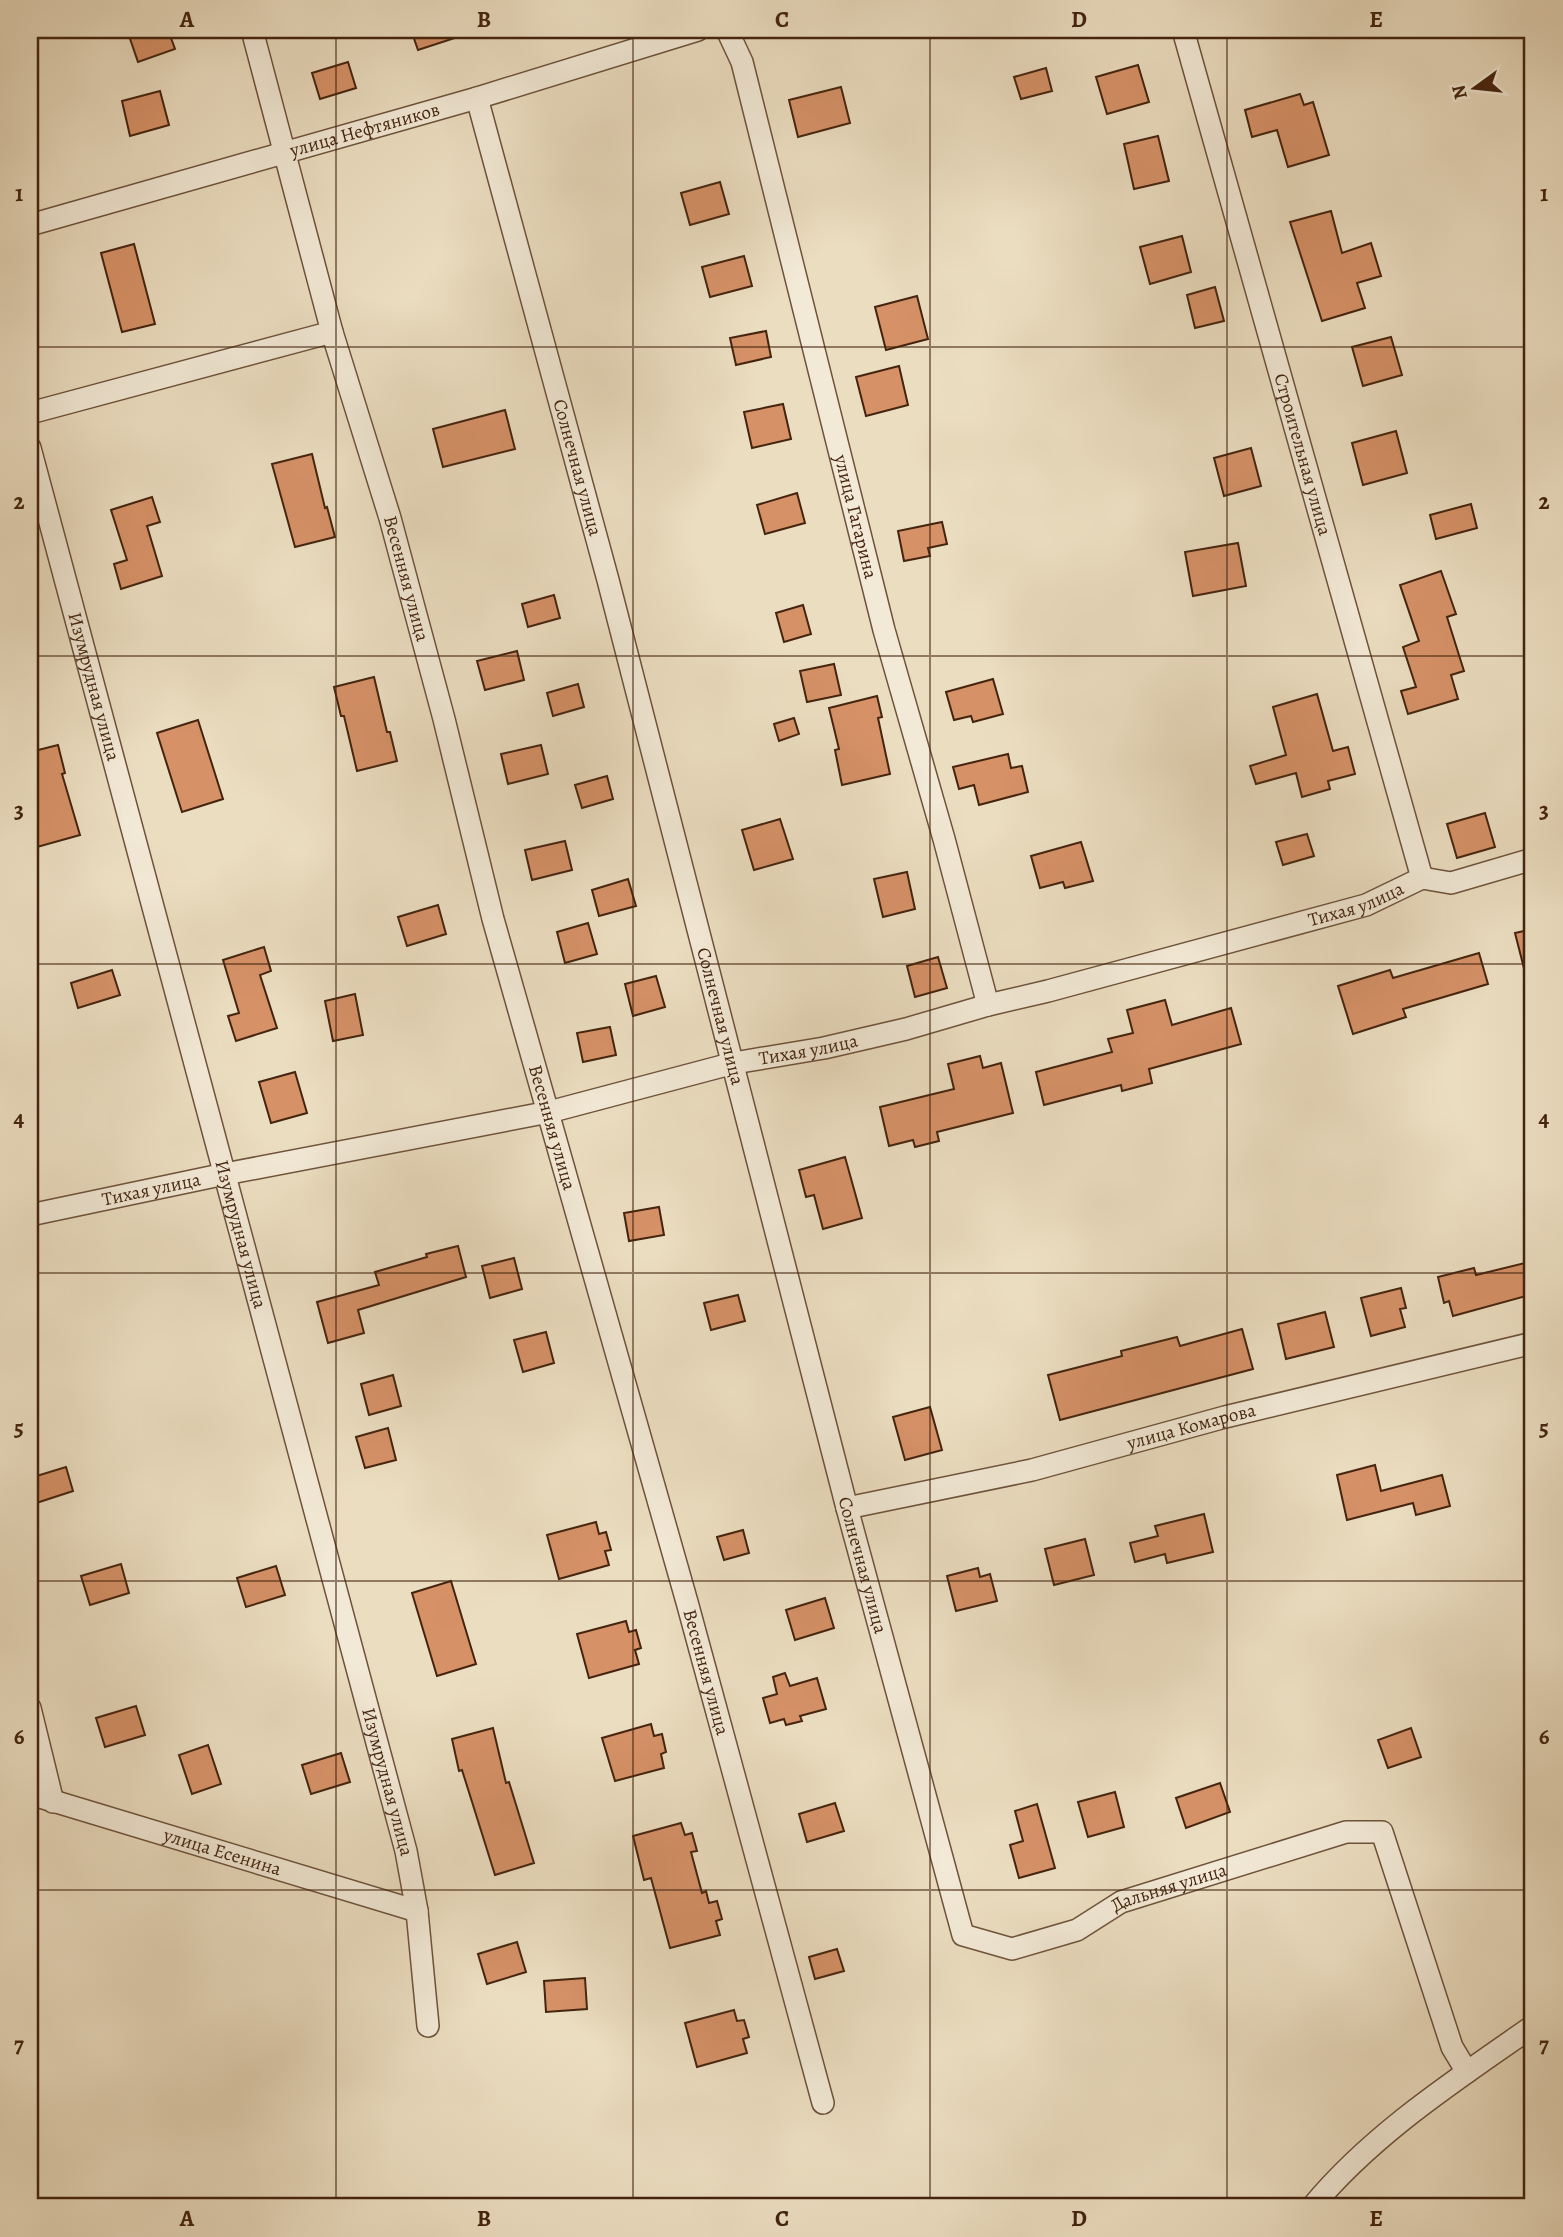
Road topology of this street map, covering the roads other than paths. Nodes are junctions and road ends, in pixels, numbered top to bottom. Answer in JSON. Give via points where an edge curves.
{"nodes":[{"id":1,"x":252,"y":30,"type":"edge"},
{"id":2,"x":698,"y":30,"type":"edge"},
{"id":3,"x":727,"y":30,"type":"edge"},
{"id":4,"x":1183,"y":30,"type":"edge"},
{"id":5,"x":477,"y":98,"type":"junction"},
{"id":6,"x":286,"y":151,"type":"junction"},
{"id":7,"x":30,"y":225,"type":"edge"},
{"id":8,"x":332,"y":332,"type":"junction"},
{"id":9,"x":30,"y":413,"type":"edge"},
{"id":10,"x":30,"y":448,"type":"edge"},
{"id":11,"x":1533,"y":859,"type":"edge"},
{"id":12,"x":1422,"y":878,"type":"junction"},
{"id":13,"x":988,"y":1005,"type":"junction"},
{"id":14,"x":734,"y":1063,"type":"junction"},
{"id":15,"x":549,"y":1112,"type":"junction"},
{"id":16,"x":225,"y":1174,"type":"junction"},
{"id":17,"x":30,"y":1216,"type":"edge"},
{"id":18,"x":1533,"y":1343,"type":"edge"},
{"id":19,"x":847,"y":1508,"type":"junction"},
{"id":20,"x":30,"y":1708,"type":"edge"},
{"id":21,"x":30,"y":1794,"type":"edge"},
{"id":22,"x":53,"y":1802,"type":"junction"},
{"id":23,"x":417,"y":1911,"type":"junction"},
{"id":24,"x":963,"y":1935,"type":"joint"},
{"id":25,"x":428,"y":2026,"type":"dead end"},
{"id":26,"x":1533,"y":2026,"type":"edge"},
{"id":27,"x":1467,"y":2072,"type":"junction"},
{"id":28,"x":823,"y":2103,"type":"dead end"},
{"id":29,"x":1312,"y":2207,"type":"edge"}],
"edges":[{"from":1,"to":6,"type":"street","name":"Весенняя улица"},
{"from":2,"to":5,"type":"street","name":"улица Нефтяников"},
{"from":3,"to":13,"type":"street","name":"улица Гагарина","via":[[742,62],[884,630]]},
{"from":4,"to":12,"type":"street","name":"Строительная улица"},
{"from":5,"to":6,"type":"street","name":"улица Нефтяников"},
{"from":5,"to":14,"type":"street","name":"Солнечная улица"},
{"from":6,"to":7,"type":"street","name":"улица Нефтяников"},
{"from":6,"to":8,"type":"street","name":"Весенняя улица"},
{"from":8,"to":9,"type":"street"},
{"from":8,"to":15,"type":"street","name":"Весенняя улица","via":[[390,518],[493,919]]},
{"from":10,"to":16,"type":"street","name":"Изумрудная улица"},
{"from":11,"to":12,"type":"street","name":"Тихая улица","via":[[1451,883]]},
{"from":12,"to":13,"type":"street","name":"Тихая улица","via":[[1366,905]]},
{"from":13,"to":14,"type":"street","name":"Тихая улица","via":[[847,1043]]},
{"from":14,"to":15,"type":"street","name":"Тихая улица"},
{"from":14,"to":19,"type":"street","name":"Солнечная улица"},
{"from":15,"to":16,"type":"street","name":"Тихая улица"},
{"from":15,"to":28,"type":"street","name":"Весенняя улица"},
{"from":16,"to":17,"type":"street","name":"Тихая улица"},
{"from":16,"to":23,"type":"street","name":"Изумрудная улица","via":[[406,1851]]},
{"from":18,"to":19,"type":"street","name":"улица Комарова","via":[[1032,1469]]},
{"from":19,"to":24,"type":"street","name":"Солнечная улица"},
{"from":20,"to":22,"type":"street"},
{"from":21,"to":22,"type":"street","name":"улица Есенина"},
{"from":22,"to":23,"type":"street","name":"улица Есенина"},
{"from":23,"to":25,"type":"street","name":"Изумрудная улица"},
{"from":24,"to":27,"type":"street","name":"Дальняя улица","via":[[1012,1949],[1077,1930],[1121,1902],[1346,1832],[1382,1832],[1452,2047]]},
{"from":26,"to":27,"type":"street"},
{"from":27,"to":29,"type":"street","via":[[1414,2109]]}]}
